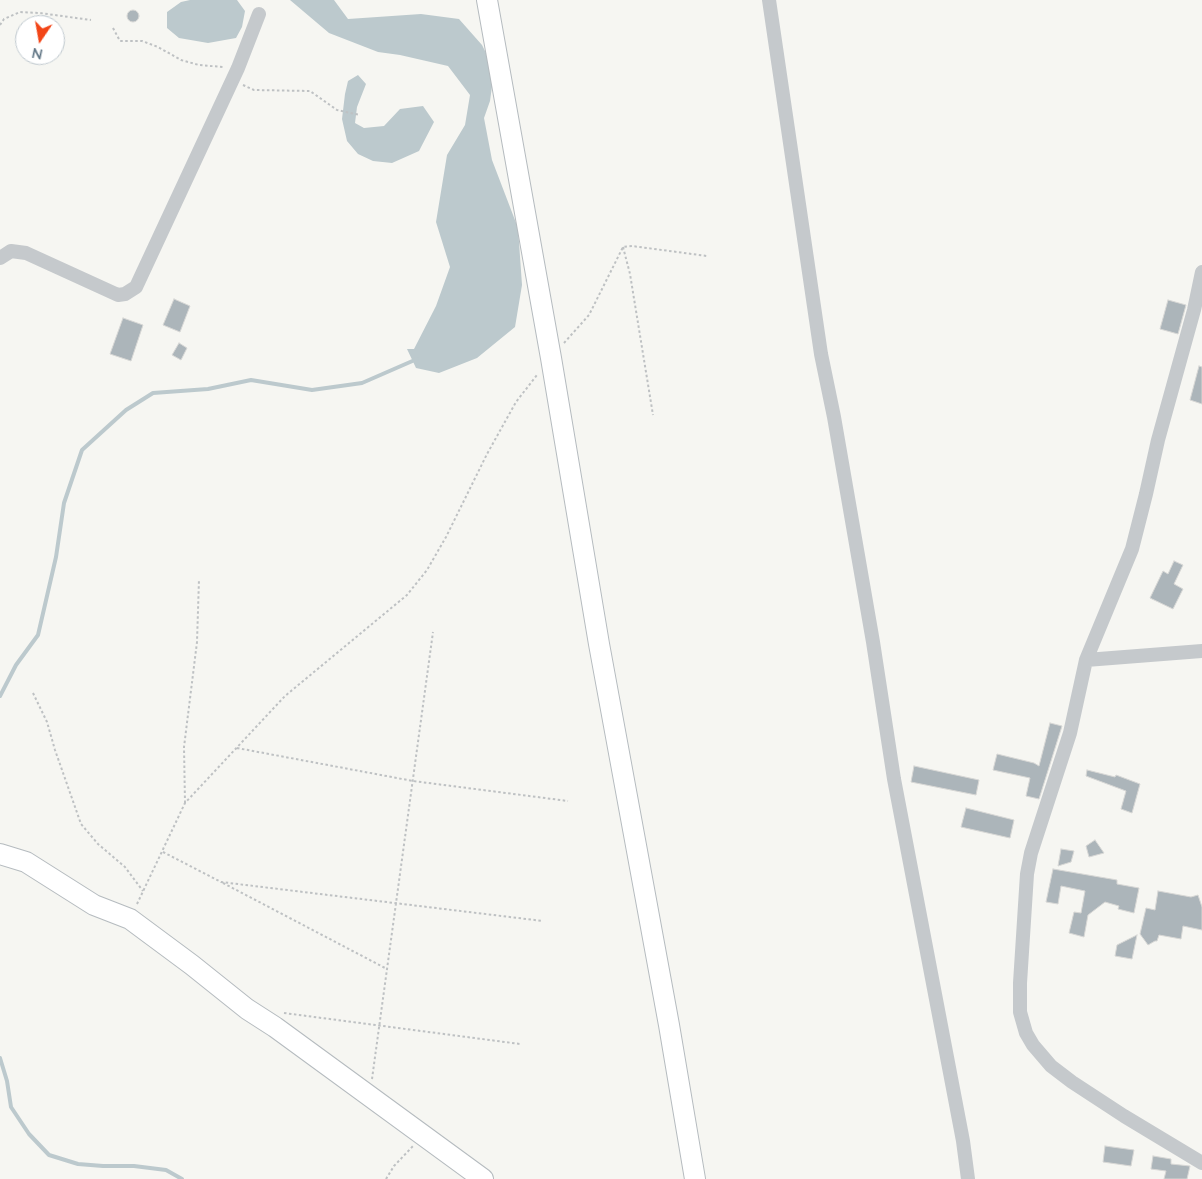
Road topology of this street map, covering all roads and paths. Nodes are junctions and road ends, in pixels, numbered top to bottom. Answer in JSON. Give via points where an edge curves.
{"nodes":[{"id":1,"x":487,"y":0,"type":"edge"},
{"id":2,"x":769,"y":0,"type":"edge"},
{"id":3,"x":259,"y":14,"type":"dead end"},
{"id":4,"x":91,"y":20,"type":"dead end"},
{"id":5,"x":0,"y":25,"type":"edge"},
{"id":6,"x":113,"y":28,"type":"dead end"},
{"id":7,"x":235,"y":74,"type":"junction"},
{"id":8,"x":360,"y":115,"type":"dead end"},
{"id":9,"x":622,"y":247,"type":"junction"},
{"id":10,"x":707,"y":256,"type":"dead end"},
{"id":11,"x":0,"y":258,"type":"edge"},
{"id":12,"x":1202,"y":272,"type":"edge"},
{"id":13,"x":551,"y":358,"type":"junction"},
{"id":14,"x":653,"y":415,"type":"dead end"},
{"id":15,"x":199,"y":579,"type":"dead end"},
{"id":16,"x":433,"y":632,"type":"dead end"},
{"id":17,"x":1202,"y":652,"type":"edge"},
{"id":18,"x":1086,"y":660,"type":"junction"},
{"id":19,"x":33,"y":693,"type":"dead end"},
{"id":20,"x":237,"y":748,"type":"junction"},
{"id":21,"x":413,"y":781,"type":"junction"},
{"id":22,"x":568,"y":801,"type":"dead end"},
{"id":23,"x":185,"y":803,"type":"junction"},
{"id":24,"x":162,"y":852,"type":"junction"},
{"id":25,"x":0,"y":854,"type":"edge"},
{"id":26,"x":219,"y":881,"type":"junction"},
{"id":27,"x":143,"y":891,"type":"junction"},
{"id":28,"x":397,"y":903,"type":"junction"},
{"id":29,"x":130,"y":920,"type":"junction"},
{"id":30,"x":543,"y":921,"type":"dead end"},
{"id":31,"x":387,"y":969,"type":"junction"},
{"id":32,"x":284,"y":1013,"type":"dead end"},
{"id":33,"x":379,"y":1026,"type":"junction"},
{"id":34,"x":520,"y":1044,"type":"dead end"},
{"id":35,"x":370,"y":1096,"type":"junction"},
{"id":36,"x":423,"y":1135,"type":"junction"},
{"id":37,"x":1202,"y":1163,"type":"edge"},
{"id":38,"x":386,"y":1179,"type":"edge"},
{"id":39,"x":483,"y":1179,"type":"edge"},
{"id":40,"x":695,"y":1179,"type":"edge"},
{"id":41,"x":968,"y":1179,"type":"edge"}],
"edges":[{"from":1,"to":13,"type":"street"},
{"from":2,"to":41,"type":"street","via":[[821,354],[894,780]]},
{"from":3,"to":7,"type":"street"},
{"from":4,"to":5,"type":"path","via":[[20,12],[4,19]]},
{"from":6,"to":7,"type":"path","via":[[120,41],[142,40],[181,60]]},
{"from":7,"to":8,"type":"path","via":[[254,90],[310,92],[337,110]]},
{"from":7,"to":11,"type":"street","via":[[136,287],[118,295],[26,253],[11,251]]},
{"from":9,"to":10,"type":"path"},
{"from":9,"to":13,"type":"path","via":[[588,315]]},
{"from":9,"to":14,"type":"path","via":[[630,274]]},
{"from":12,"to":18,"type":"street","via":[[1132,548]]},
{"from":13,"to":20,"type":"path","via":[[516,402],[446,537],[427,570],[407,595],[285,696]]},
{"from":13,"to":40,"type":"street"},
{"from":15,"to":23,"type":"path","via":[[197,642],[184,747]]},
{"from":16,"to":21,"type":"path"},
{"from":17,"to":18,"type":"street"},
{"from":18,"to":37,"type":"street","via":[[1070,733],[1027,874],[1020,1012],[1026,1033],[1051,1066],[1116,1111]]},
{"from":19,"to":27,"type":"path","via":[[47,722],[81,824],[125,867]]},
{"from":20,"to":21,"type":"path"},
{"from":20,"to":23,"type":"path"},
{"from":21,"to":22,"type":"path"},
{"from":21,"to":28,"type":"path"},
{"from":23,"to":24,"type":"path"},
{"from":24,"to":26,"type":"path"},
{"from":24,"to":27,"type":"path"},
{"from":25,"to":29,"type":"street","via":[[26,862],[94,905]]},
{"from":26,"to":28,"type":"path"},
{"from":26,"to":31,"type":"path"},
{"from":27,"to":29,"type":"path"},
{"from":28,"to":30,"type":"path"},
{"from":28,"to":31,"type":"path"},
{"from":29,"to":35,"type":"street"},
{"from":31,"to":33,"type":"path"},
{"from":32,"to":33,"type":"path"},
{"from":33,"to":34,"type":"path"},
{"from":33,"to":35,"type":"path"},
{"from":35,"to":36,"type":"street"},
{"from":36,"to":38,"type":"path"},
{"from":36,"to":39,"type":"street"}]}
